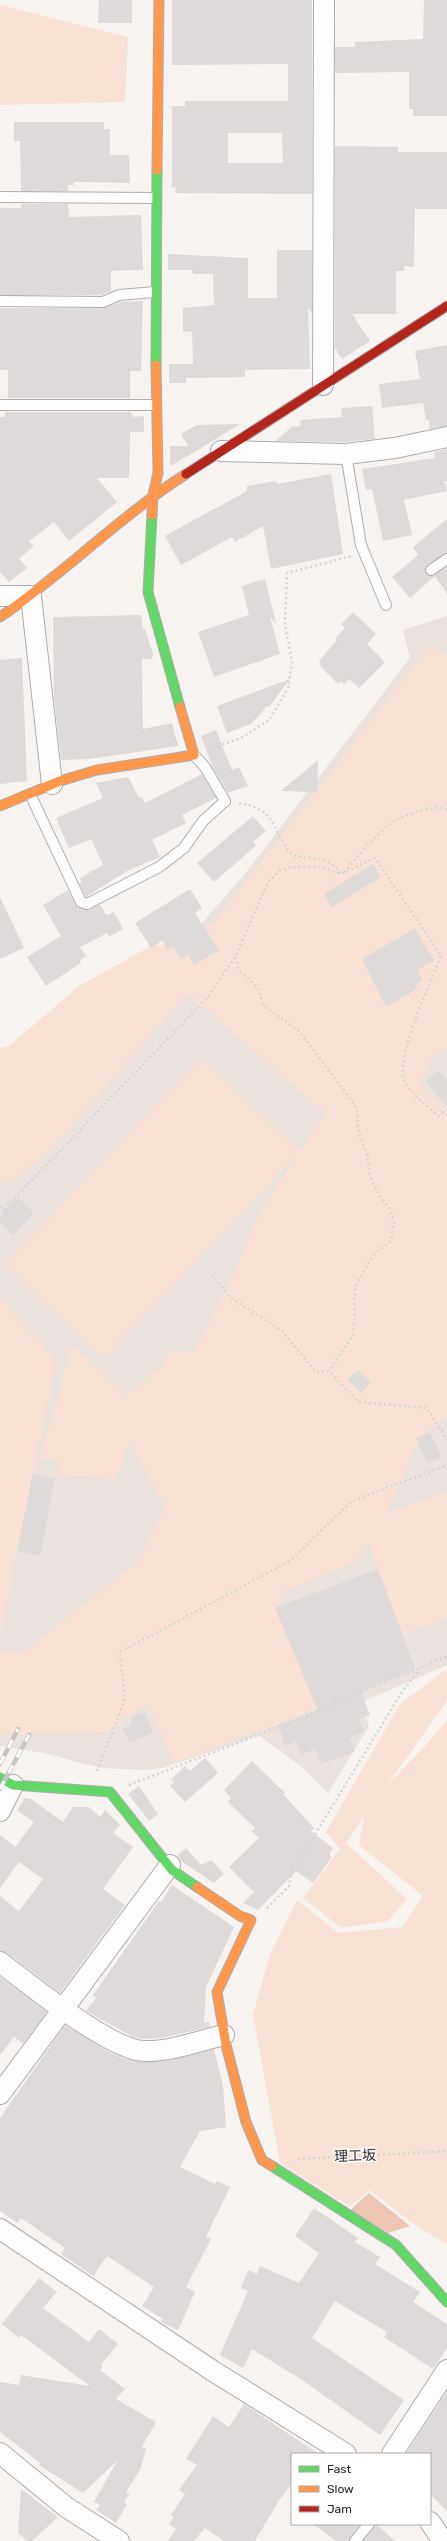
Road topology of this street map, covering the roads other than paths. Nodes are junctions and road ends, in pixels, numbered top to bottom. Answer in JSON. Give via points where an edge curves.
{"nodes":[{"id":1,"x":159,"y":0,"type":"edge"},
{"id":2,"x":324,"y":0,"type":"edge"},
{"id":3,"x":0,"y":197,"type":"edge"},
{"id":4,"x":156,"y":198,"type":"junction"},
{"id":5,"x":155,"y":292,"type":"junction"},
{"id":6,"x":0,"y":301,"type":"edge"},
{"id":7,"x":447,"y":306,"type":"edge"},
{"id":8,"x":323,"y":385,"type":"junction"},
{"id":9,"x":156,"y":405,"type":"junction"},
{"id":10,"x":0,"y":406,"type":"edge"},
{"id":11,"x":447,"y":437,"type":"edge"},
{"id":12,"x":220,"y":451,"type":"junction"},
{"id":13,"x":346,"y":454,"type":"junction"},
{"id":14,"x":153,"y":495,"type":"junction"},
{"id":15,"x":447,"y":559,"type":"edge"},
{"id":16,"x":431,"y":570,"type":"dead end"},
{"id":17,"x":0,"y":596,"type":"edge"},
{"id":18,"x":32,"y":596,"type":"junction"},
{"id":19,"x":386,"y":605,"type":"dead end"},
{"id":20,"x":0,"y":617,"type":"edge"},
{"id":21,"x":194,"y":755,"type":"junction"},
{"id":22,"x":52,"y":784,"type":"junction"},
{"id":23,"x":30,"y":794,"type":"junction"},
{"id":24,"x":0,"y":806,"type":"edge"},
{"id":25,"x":7,"y":1781,"type":"edge"},
{"id":26,"x":0,"y":1811,"type":"edge"},
{"id":27,"x":170,"y":1865,"type":"junction"},
{"id":28,"x":0,"y":1962,"type":"edge"},
{"id":29,"x":61,"y":2009,"type":"junction"},
{"id":30,"x":224,"y":2035,"type":"junction"},
{"id":31,"x":0,"y":2094,"type":"edge"},
{"id":32,"x":0,"y":2229,"type":"edge"},
{"id":33,"x":447,"y":2302,"type":"edge"},
{"id":34,"x":447,"y":2370,"type":"edge"},
{"id":35,"x":0,"y":2453,"type":"edge"},
{"id":36,"x":344,"y":2453,"type":"edge"},
{"id":37,"x":393,"y":2453,"type":"edge"},
{"id":38,"x":431,"y":2523,"type":"edge"},
{"id":39,"x":368,"y":2525,"type":"edge"},
{"id":40,"x":119,"y":2541,"type":"edge"},
{"id":41,"x":355,"y":2541,"type":"edge"},
{"id":42,"x":443,"y":2541,"type":"edge"}],
"edges":[{"from":1,"to":4,"type":"street"},
{"from":2,"to":8,"type":"street"},
{"from":3,"to":4,"type":"lane"},
{"from":4,"to":5,"type":"street"},
{"from":5,"to":6,"type":"lane","via":[[120,295],[103,302]]},
{"from":5,"to":9,"type":"street"},
{"from":7,"to":8,"type":"street"},
{"from":8,"to":12,"type":"street"},
{"from":9,"to":10,"type":"lane"},
{"from":9,"to":14,"type":"street","via":[[158,472]]},
{"from":11,"to":13,"type":"street","via":[[395,448]]},
{"from":12,"to":13,"type":"street"},
{"from":12,"to":14,"type":"street"},
{"from":13,"to":19,"type":"lane","via":[[355,523],[363,553]]},
{"from":14,"to":18,"type":"street"},
{"from":14,"to":21,"type":"street","via":[[148,592]]},
{"from":15,"to":16,"type":"lane"},
{"from":17,"to":18,"type":"street"},
{"from":18,"to":20,"type":"street"},
{"from":18,"to":22,"type":"street"},
{"from":21,"to":22,"type":"street","via":[[98,770]]},
{"from":21,"to":23,"type":"lane","via":[[205,767],[225,800],[203,821],[184,848],[159,867],[87,904],[80,902]]},
{"from":22,"to":23,"type":"street"},
{"from":23,"to":24,"type":"street"},
{"from":25,"to":26,"type":"street"},
{"from":25,"to":27,"type":"street","via":[[110,1792]]},
{"from":27,"to":29,"type":"street"},
{"from":27,"to":30,"type":"street","via":[[172,1870],[240,1916],[251,1920],[217,1992]]},
{"from":28,"to":29,"type":"street"},
{"from":29,"to":30,"type":"street","via":[[126,2047],[142,2051],[158,2051]]},
{"from":29,"to":31,"type":"street"},
{"from":30,"to":33,"type":"street","via":[[246,2122],[262,2160],[396,2246]]},
{"from":32,"to":36,"type":"street","via":[[213,2372]]},
{"from":34,"to":37,"type":"street"},
{"from":35,"to":40,"type":"street","via":[[66,2507]]},
{"from":38,"to":42,"type":"street"},
{"from":39,"to":41,"type":"lane"}]}
